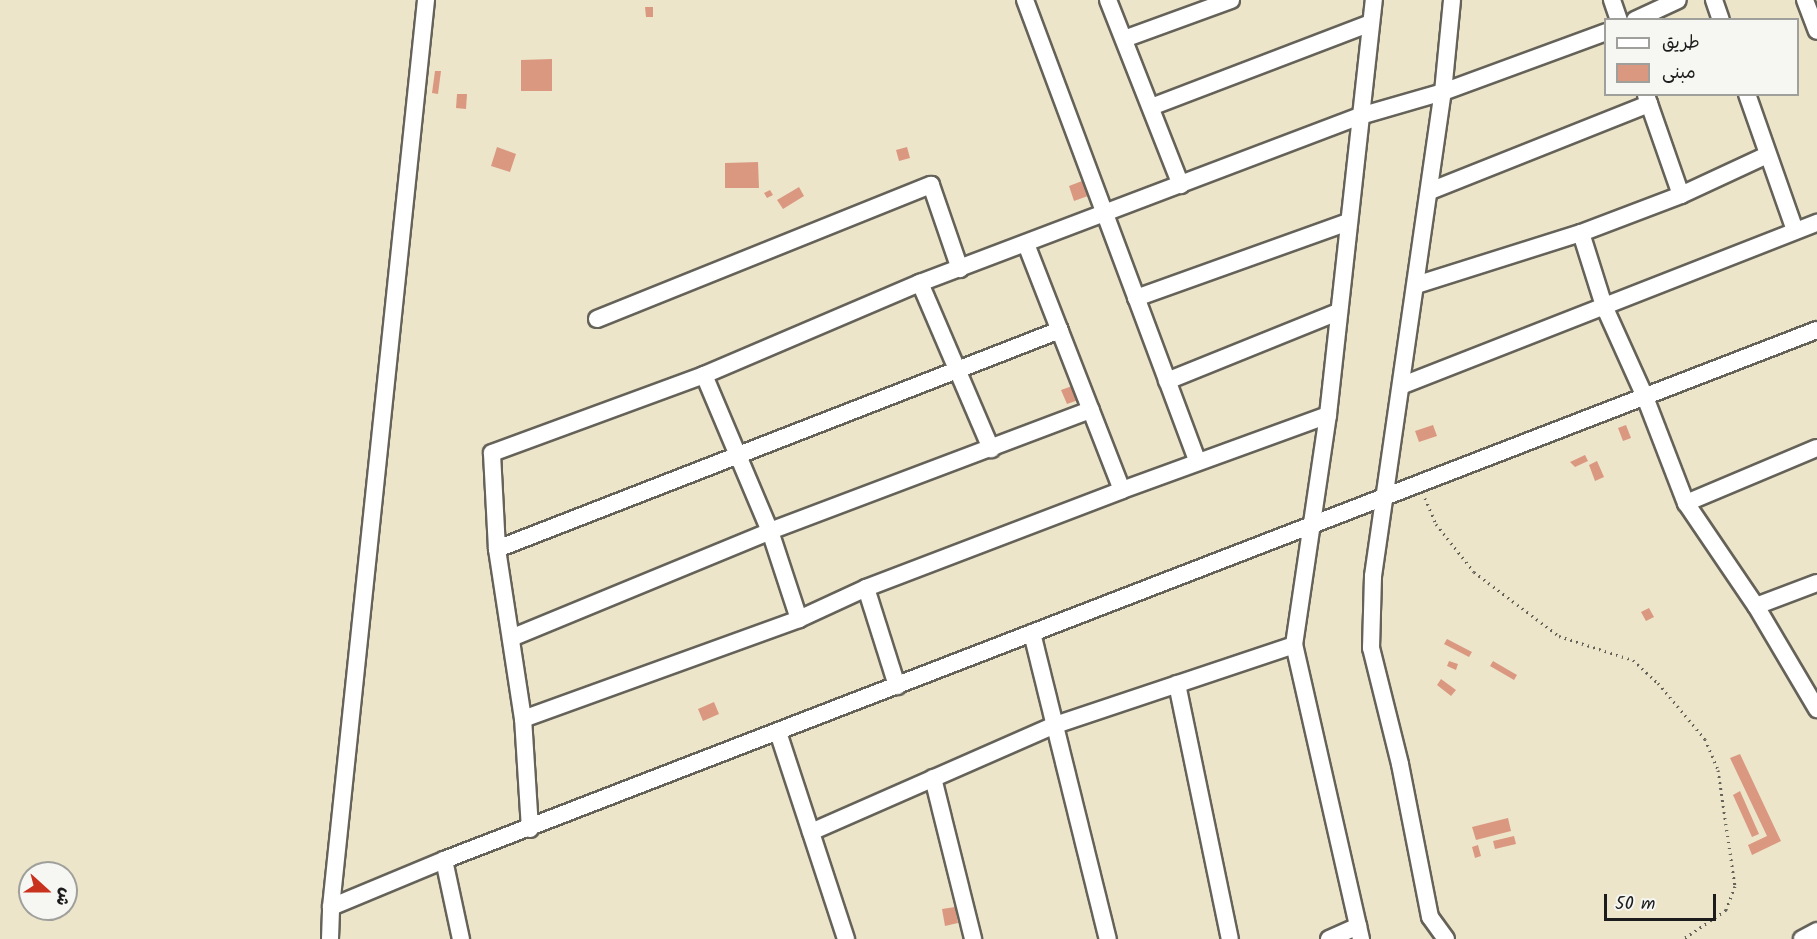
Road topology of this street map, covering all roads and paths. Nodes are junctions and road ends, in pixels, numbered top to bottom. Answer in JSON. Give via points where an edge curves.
{"nodes":[{"id":1,"x":426,"y":0,"type":"edge"},
{"id":2,"x":1025,"y":0,"type":"edge"},
{"id":3,"x":1108,"y":0,"type":"edge"},
{"id":4,"x":1230,"y":0,"type":"edge"},
{"id":5,"x":1374,"y":0,"type":"edge"},
{"id":6,"x":1452,"y":0,"type":"edge"},
{"id":7,"x":1612,"y":0,"type":"edge"},
{"id":8,"x":1678,"y":0,"type":"edge"},
{"id":9,"x":1714,"y":0,"type":"edge"},
{"id":10,"x":1805,"y":0,"type":"edge"},
{"id":11,"x":1618,"y":18,"type":"edge"},
{"id":12,"x":1639,"y":18,"type":"edge"},
{"id":13,"x":1720,"y":18,"type":"edge"},
{"id":14,"x":1371,"y":23,"type":"junction"},
{"id":15,"x":1817,"y":31,"type":"edge"},
{"id":16,"x":1604,"y":32,"type":"edge"},
{"id":17,"x":1124,"y":39,"type":"junction"},
{"id":18,"x":1443,"y":92,"type":"junction"},
{"id":19,"x":1748,"y":96,"type":"edge"},
{"id":20,"x":1647,"y":99,"type":"edge"},
{"id":21,"x":1151,"y":107,"type":"junction"},
{"id":22,"x":1360,"y":116,"type":"junction"},
{"id":23,"x":1767,"y":155,"type":"junction"},
{"id":24,"x":1181,"y":185,"type":"junction"},
{"id":25,"x":1430,"y":191,"type":"junction"},
{"id":26,"x":1681,"y":195,"type":"junction"},
{"id":27,"x":1105,"y":214,"type":"junction"},
{"id":28,"x":1348,"y":222,"type":"junction"},
{"id":29,"x":1817,"y":223,"type":"edge"},
{"id":30,"x":1795,"y":230,"type":"junction"},
{"id":31,"x":1581,"y":233,"type":"junction"},
{"id":32,"x":1026,"y":244,"type":"junction"},
{"id":33,"x":960,"y":268,"type":"junction"},
{"id":34,"x":920,"y":283,"type":"junction"},
{"id":35,"x":1416,"y":285,"type":"junction"},
{"id":36,"x":1136,"y":298,"type":"junction"},
{"id":37,"x":1604,"y":306,"type":"junction"},
{"id":38,"x":1338,"y":312,"type":"junction"},
{"id":39,"x":597,"y":319,"type":"dead end"},
{"id":40,"x":1060,"y":330,"type":"junction"},
{"id":41,"x":1817,"y":330,"type":"edge"},
{"id":42,"x":959,"y":369,"type":"junction"},
{"id":43,"x":704,"y":375,"type":"junction"},
{"id":44,"x":1167,"y":381,"type":"junction"},
{"id":45,"x":1403,"y":385,"type":"junction"},
{"id":46,"x":1645,"y":397,"type":"junction"},
{"id":47,"x":1091,"y":410,"type":"junction"},
{"id":48,"x":1328,"y":415,"type":"junction"},
{"id":49,"x":1817,"y":448,"type":"edge"},
{"id":50,"x":991,"y":449,"type":"junction"},
{"id":51,"x":737,"y":456,"type":"junction"},
{"id":52,"x":1197,"y":461,"type":"junction"},
{"id":53,"x":1418,"y":483,"type":"junction"},
{"id":54,"x":1122,"y":490,"type":"junction"},
{"id":55,"x":1383,"y":496,"type":"junction"},
{"id":56,"x":1686,"y":503,"type":"junction"},
{"id":57,"x":1313,"y":524,"type":"junction"},
{"id":58,"x":770,"y":531,"type":"junction"},
{"id":59,"x":497,"y":549,"type":"junction"},
{"id":60,"x":1817,"y":583,"type":"edge"},
{"id":61,"x":866,"y":588,"type":"junction"},
{"id":62,"x":1756,"y":606,"type":"junction"},
{"id":63,"x":798,"y":619,"type":"junction"},
{"id":64,"x":1032,"y":633,"type":"junction"},
{"id":65,"x":511,"y":638,"type":"junction"},
{"id":66,"x":1294,"y":645,"type":"junction"},
{"id":67,"x":1177,"y":684,"type":"junction"},
{"id":68,"x":897,"y":686,"type":"junction"},
{"id":69,"x":1816,"y":706,"type":"edge"},
{"id":70,"x":523,"y":719,"type":"junction"},
{"id":71,"x":1052,"y":726,"type":"junction"},
{"id":72,"x":778,"y":732,"type":"junction"},
{"id":73,"x":933,"y":778,"type":"junction"},
{"id":74,"x":530,"y":829,"type":"junction"},
{"id":75,"x":811,"y":832,"type":"junction"},
{"id":76,"x":444,"y":860,"type":"junction"},
{"id":77,"x":331,"y":907,"type":"junction"},
{"id":78,"x":1817,"y":930,"type":"edge"},
{"id":79,"x":1359,"y":932,"type":"edge"},
{"id":80,"x":330,"y":939,"type":"edge"},
{"id":81,"x":461,"y":939,"type":"edge"},
{"id":82,"x":846,"y":939,"type":"edge"},
{"id":83,"x":973,"y":939,"type":"edge"},
{"id":84,"x":1108,"y":939,"type":"edge"},
{"id":85,"x":1230,"y":939,"type":"edge"},
{"id":86,"x":1329,"y":939,"type":"edge"},
{"id":87,"x":1446,"y":939,"type":"edge"},
{"id":88,"x":1683,"y":939,"type":"edge"},
{"id":89,"x":1802,"y":939,"type":"edge"}],
"edges":[{"from":1,"to":77,"type":"street"},
{"from":2,"to":27,"type":"street"},
{"from":3,"to":17,"type":"street"},
{"from":4,"to":17,"type":"street"},
{"from":5,"to":14,"type":"street"},
{"from":6,"to":18,"type":"street"},
{"from":7,"to":11,"type":"street"},
{"from":8,"to":12,"type":"street"},
{"from":9,"to":13,"type":"street"},
{"from":10,"to":15,"type":"street"},
{"from":14,"to":21,"type":"street"},
{"from":14,"to":22,"type":"street"},
{"from":16,"to":18,"type":"street"},
{"from":17,"to":21,"type":"street"},
{"from":18,"to":22,"type":"street"},
{"from":18,"to":25,"type":"street"},
{"from":19,"to":23,"type":"street"},
{"from":20,"to":25,"type":"street"},
{"from":20,"to":26,"type":"street"},
{"from":21,"to":24,"type":"street"},
{"from":22,"to":24,"type":"street"},
{"from":22,"to":28,"type":"street"},
{"from":23,"to":26,"type":"street"},
{"from":23,"to":30,"type":"street"},
{"from":24,"to":27,"type":"street"},
{"from":25,"to":35,"type":"street"},
{"from":26,"to":31,"type":"street"},
{"from":27,"to":32,"type":"street"},
{"from":27,"to":36,"type":"street"},
{"from":28,"to":36,"type":"street"},
{"from":28,"to":38,"type":"street"},
{"from":29,"to":30,"type":"street"},
{"from":30,"to":37,"type":"street"},
{"from":31,"to":35,"type":"street"},
{"from":31,"to":37,"type":"street"},
{"from":32,"to":33,"type":"street"},
{"from":32,"to":40,"type":"street"},
{"from":33,"to":34,"type":"street"},
{"from":33,"to":39,"type":"street","via":[[931,185]]},
{"from":34,"to":42,"type":"street"},
{"from":34,"to":43,"type":"street"},
{"from":35,"to":45,"type":"street"},
{"from":36,"to":44,"type":"street"},
{"from":37,"to":45,"type":"street"},
{"from":37,"to":46,"type":"street"},
{"from":38,"to":44,"type":"street"},
{"from":38,"to":48,"type":"street"},
{"from":40,"to":42,"type":"street"},
{"from":40,"to":47,"type":"street"},
{"from":41,"to":46,"type":"street"},
{"from":42,"to":50,"type":"street"},
{"from":42,"to":51,"type":"street"},
{"from":43,"to":51,"type":"street"},
{"from":43,"to":59,"type":"street","via":[[492,453]]},
{"from":44,"to":52,"type":"street"},
{"from":45,"to":55,"type":"street"},
{"from":46,"to":53,"type":"street"},
{"from":46,"to":56,"type":"street"},
{"from":47,"to":50,"type":"street"},
{"from":47,"to":54,"type":"street"},
{"from":48,"to":52,"type":"street"},
{"from":48,"to":57,"type":"street"},
{"from":49,"to":56,"type":"street"},
{"from":50,"to":58,"type":"street"},
{"from":51,"to":58,"type":"street"},
{"from":51,"to":59,"type":"street"},
{"from":52,"to":54,"type":"street"},
{"from":53,"to":55,"type":"street"},
{"from":53,"to":88,"type":"path","via":[[1436,524],[1474,572],[1559,636],[1634,660],[1672,698],[1710,748],[1718,770],[1735,886],[1726,910]]},
{"from":54,"to":61,"type":"street"},
{"from":55,"to":57,"type":"street"},
{"from":55,"to":87,"type":"street","via":[[1373,576],[1371,648],[1400,764],[1430,917]]},
{"from":56,"to":62,"type":"street"},
{"from":57,"to":64,"type":"street"},
{"from":57,"to":66,"type":"street"},
{"from":58,"to":63,"type":"street"},
{"from":58,"to":65,"type":"street"},
{"from":59,"to":65,"type":"street"},
{"from":60,"to":62,"type":"street"},
{"from":61,"to":63,"type":"street"},
{"from":61,"to":68,"type":"street"},
{"from":62,"to":69,"type":"street"},
{"from":63,"to":70,"type":"street"},
{"from":64,"to":68,"type":"street"},
{"from":64,"to":71,"type":"street"},
{"from":65,"to":70,"type":"street"},
{"from":66,"to":67,"type":"street"},
{"from":66,"to":79,"type":"street"},
{"from":67,"to":71,"type":"street"},
{"from":67,"to":85,"type":"street"},
{"from":68,"to":72,"type":"street"},
{"from":70,"to":74,"type":"street"},
{"from":71,"to":73,"type":"street"},
{"from":71,"to":84,"type":"street"},
{"from":72,"to":74,"type":"street"},
{"from":72,"to":75,"type":"street"},
{"from":73,"to":75,"type":"street"},
{"from":73,"to":83,"type":"street"},
{"from":74,"to":76,"type":"street"},
{"from":75,"to":82,"type":"street"},
{"from":76,"to":77,"type":"street"},
{"from":76,"to":81,"type":"street"},
{"from":77,"to":80,"type":"street"},
{"from":78,"to":89,"type":"street"},
{"from":79,"to":86,"type":"street"}]}
